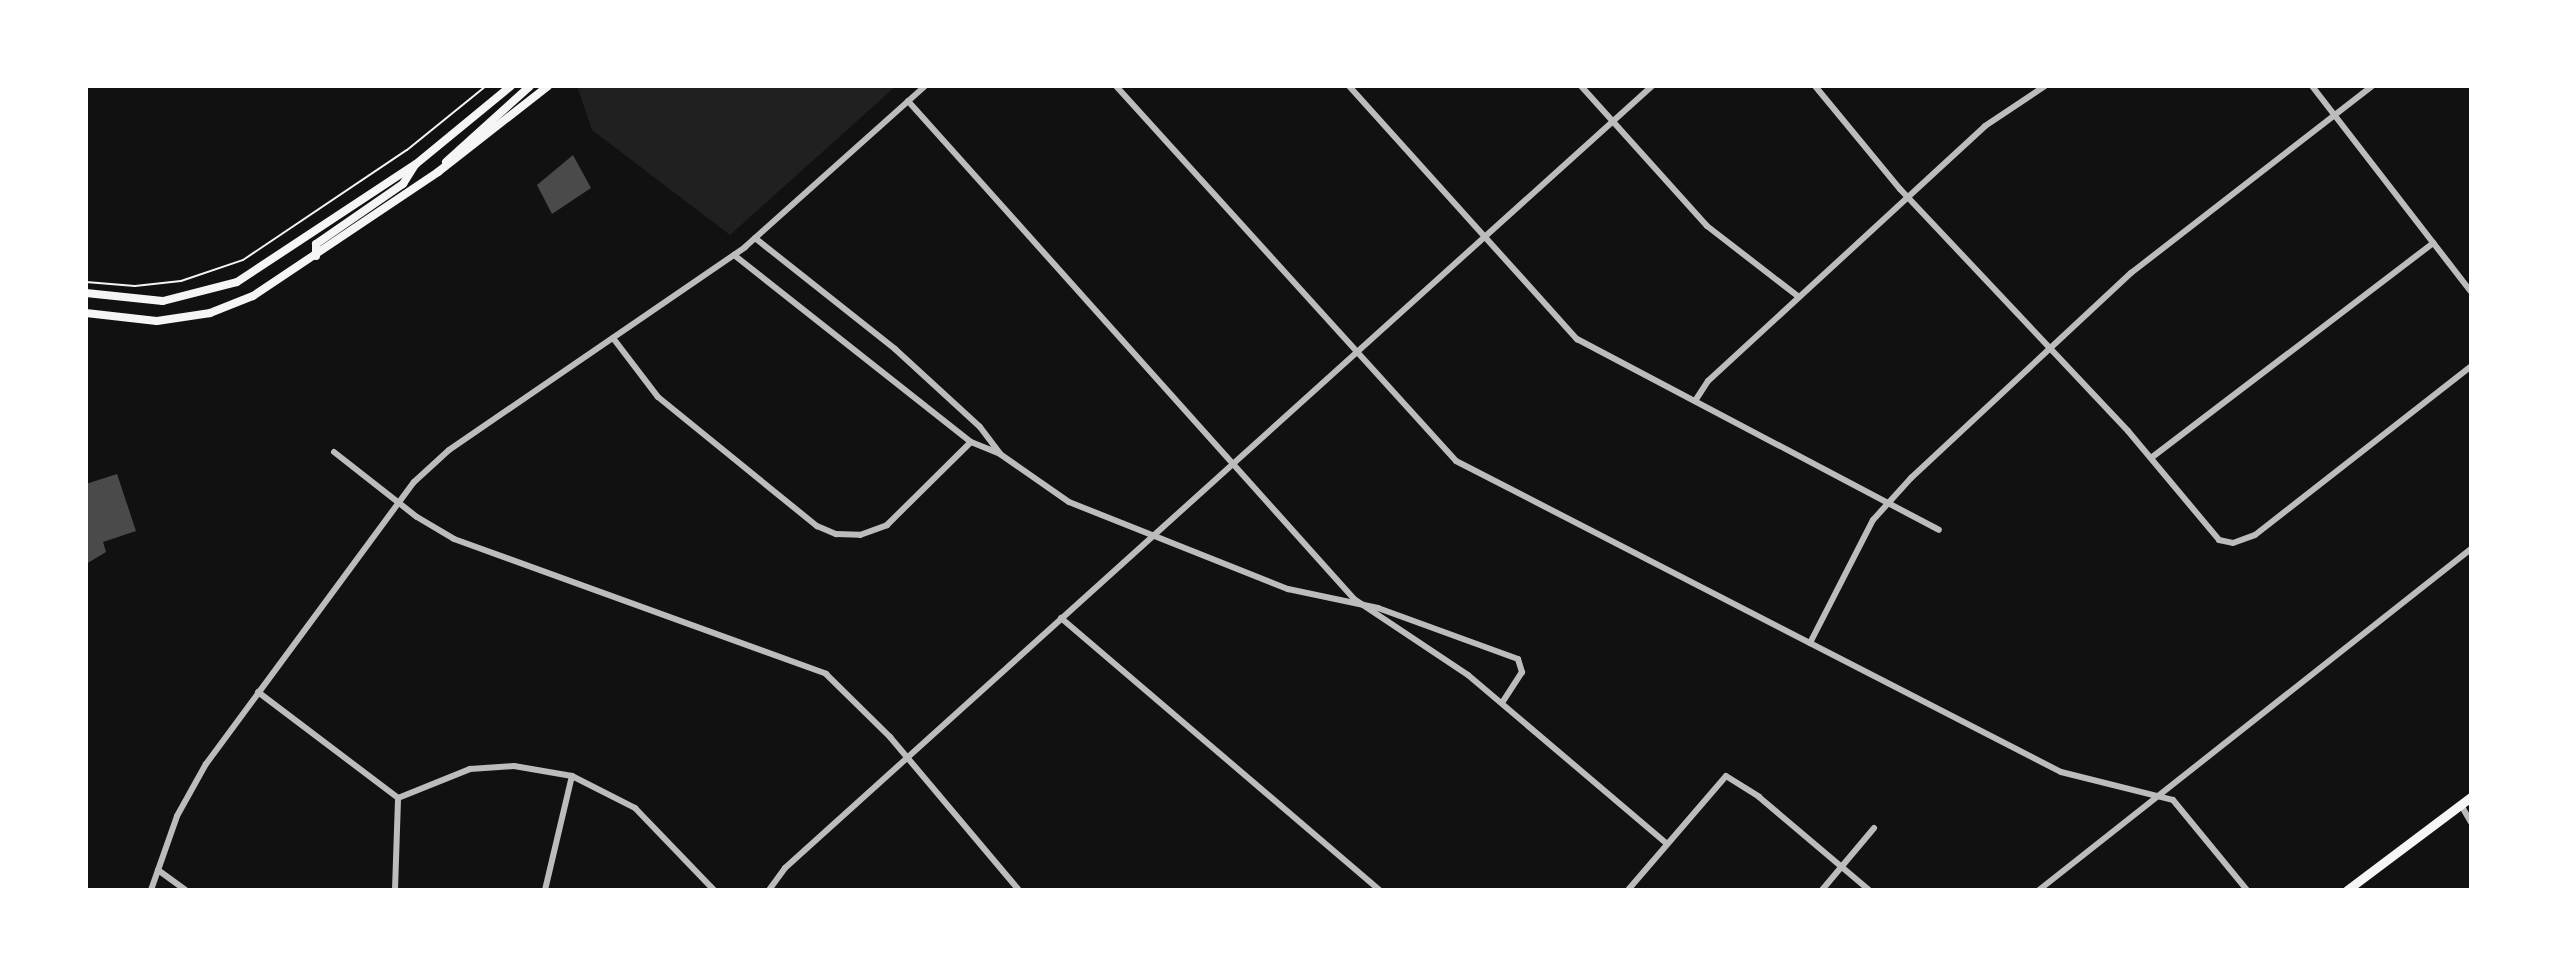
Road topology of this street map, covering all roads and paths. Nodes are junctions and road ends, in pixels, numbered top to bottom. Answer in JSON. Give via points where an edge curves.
{"nodes":[{"id":1,"x":486,"y":86,"type":"edge"},
{"id":2,"x":511,"y":86,"type":"edge"},
{"id":3,"x":530,"y":86,"type":"edge"},
{"id":4,"x":548,"y":86,"type":"edge"},
{"id":5,"x":925,"y":86,"type":"edge"},
{"id":6,"x":1116,"y":86,"type":"edge"},
{"id":7,"x":1349,"y":86,"type":"edge"},
{"id":8,"x":1581,"y":86,"type":"edge"},
{"id":9,"x":1652,"y":86,"type":"edge"},
{"id":10,"x":1815,"y":86,"type":"edge"},
{"id":11,"x":2045,"y":86,"type":"edge"},
{"id":12,"x":2312,"y":86,"type":"edge"},
{"id":13,"x":2372,"y":86,"type":"edge"},
{"id":14,"x":908,"y":101,"type":"junction"},
{"id":15,"x":2335,"y":113,"type":"junction"},
{"id":16,"x":1613,"y":121,"type":"junction"},
{"id":17,"x":416,"y":164,"type":"junction"},
{"id":18,"x":438,"y":172,"type":"junction"},
{"id":19,"x":1907,"y":195,"type":"junction"},
{"id":20,"x":1483,"y":237,"type":"junction"},
{"id":21,"x":755,"y":238,"type":"junction"},
{"id":22,"x":2433,"y":243,"type":"junction"},
{"id":23,"x":734,"y":255,"type":"junction"},
{"id":24,"x":316,"y":256,"type":"junction"},
{"id":25,"x":86,"y":282,"type":"edge"},
{"id":26,"x":2471,"y":292,"type":"edge"},
{"id":27,"x":86,"y":293,"type":"edge"},
{"id":28,"x":1799,"y":297,"type":"junction"},
{"id":29,"x":86,"y":313,"type":"edge"},
{"id":30,"x":613,"y":338,"type":"junction"},
{"id":31,"x":2049,"y":348,"type":"junction"},
{"id":32,"x":1355,"y":353,"type":"junction"},
{"id":33,"x":2471,"y":366,"type":"edge"},
{"id":34,"x":1695,"y":401,"type":"junction"},
{"id":35,"x":971,"y":442,"type":"junction"},
{"id":36,"x":334,"y":452,"type":"dead end"},
{"id":37,"x":1000,"y":454,"type":"junction"},
{"id":38,"x":2151,"y":458,"type":"junction"},
{"id":39,"x":1232,"y":462,"type":"junction"},
{"id":40,"x":1888,"y":500,"type":"junction"},
{"id":41,"x":398,"y":503,"type":"junction"},
{"id":42,"x":1939,"y":530,"type":"dead end"},
{"id":43,"x":1151,"y":536,"type":"junction"},
{"id":44,"x":2471,"y":549,"type":"edge"},
{"id":45,"x":1360,"y":604,"type":"junction"},
{"id":46,"x":1061,"y":618,"type":"junction"},
{"id":47,"x":1810,"y":643,"type":"junction"},
{"id":48,"x":258,"y":692,"type":"junction"},
{"id":49,"x":1502,"y":703,"type":"junction"},
{"id":50,"x":908,"y":757,"type":"junction"},
{"id":51,"x":572,"y":776,"type":"junction"},
{"id":52,"x":2156,"y":795,"type":"junction"},
{"id":53,"x":2471,"y":797,"type":"edge"},
{"id":54,"x":398,"y":798,"type":"junction"},
{"id":55,"x":2461,"y":805,"type":"junction"},
{"id":56,"x":2471,"y":822,"type":"edge"},
{"id":57,"x":1874,"y":828,"type":"dead end"},
{"id":58,"x":1666,"y":843,"type":"junction"},
{"id":59,"x":1840,"y":866,"type":"junction"},
{"id":60,"x":158,"y":870,"type":"junction"},
{"id":61,"x":151,"y":890,"type":"edge"},
{"id":62,"x":186,"y":890,"type":"edge"},
{"id":63,"x":395,"y":890,"type":"edge"},
{"id":64,"x":545,"y":890,"type":"edge"},
{"id":65,"x":714,"y":890,"type":"edge"},
{"id":66,"x":769,"y":890,"type":"edge"},
{"id":67,"x":1019,"y":890,"type":"edge"},
{"id":68,"x":1379,"y":890,"type":"edge"},
{"id":69,"x":1628,"y":890,"type":"edge"},
{"id":70,"x":1822,"y":890,"type":"edge"},
{"id":71,"x":1869,"y":890,"type":"edge"},
{"id":72,"x":2039,"y":890,"type":"edge"},
{"id":73,"x":2247,"y":890,"type":"edge"},
{"id":74,"x":2347,"y":890,"type":"edge"}],
"edges":[{"from":1,"to":25,"type":"path","via":[[407,150],[243,260],[181,281],[135,286]]},
{"from":2,"to":17,"type":"main road"},
{"from":3,"to":18,"type":"main road"},
{"from":4,"to":18,"type":"main road"},
{"from":5,"to":14,"type":"street"},
{"from":6,"to":32,"type":"street"},
{"from":7,"to":20,"type":"street"},
{"from":8,"to":16,"type":"street"},
{"from":9,"to":16,"type":"street"},
{"from":10,"to":19,"type":"street"},
{"from":11,"to":19,"type":"street","via":[[1985,126]]},
{"from":12,"to":15,"type":"street"},
{"from":13,"to":15,"type":"street"},
{"from":14,"to":21,"type":"street"},
{"from":14,"to":39,"type":"street"},
{"from":15,"to":22,"type":"street"},
{"from":15,"to":31,"type":"street","via":[[2131,273]]},
{"from":16,"to":20,"type":"street"},
{"from":16,"to":28,"type":"street","via":[[1707,226]]},
{"from":17,"to":24,"type":"main road","via":[[403,184],[316,244]]},
{"from":17,"to":27,"type":"main road","via":[[260,271],[219,290],[163,301]]},
{"from":18,"to":24,"type":"main road"},
{"from":19,"to":28,"type":"street"},
{"from":19,"to":31,"type":"street"},
{"from":20,"to":32,"type":"street"},
{"from":20,"to":34,"type":"street","via":[[1577,339]]},
{"from":21,"to":23,"type":"street"},
{"from":21,"to":37,"type":"street","via":[[895,349],[980,427]]},
{"from":22,"to":26,"type":"street"},
{"from":22,"to":38,"type":"street"},
{"from":23,"to":30,"type":"street"},
{"from":23,"to":35,"type":"street"},
{"from":24,"to":29,"type":"main road","via":[[253,296],[210,313],[157,321]]},
{"from":28,"to":34,"type":"street","via":[[1708,381]]},
{"from":30,"to":35,"type":"street","via":[[658,397],[817,526],[836,534],[860,535],[887,525]]},
{"from":30,"to":41,"type":"street","via":[[449,450]]},
{"from":31,"to":38,"type":"street"},
{"from":31,"to":40,"type":"street"},
{"from":32,"to":39,"type":"street"},
{"from":32,"to":47,"type":"street","via":[[1456,461]]},
{"from":33,"to":38,"type":"street","via":[[2244,540],[2219,540]]},
{"from":34,"to":40,"type":"street"},
{"from":35,"to":37,"type":"street"},
{"from":36,"to":41,"type":"street"},
{"from":37,"to":43,"type":"street","via":[[1051,493]]},
{"from":39,"to":43,"type":"street"},
{"from":39,"to":45,"type":"street"},
{"from":40,"to":42,"type":"street"},
{"from":40,"to":47,"type":"street","via":[[1844,571]]},
{"from":41,"to":48,"type":"street"},
{"from":41,"to":50,"type":"street","via":[[454,539],[818,670],[852,695]]},
{"from":43,"to":45,"type":"street","via":[[1288,589]]},
{"from":43,"to":46,"type":"street"},
{"from":44,"to":52,"type":"street"},
{"from":45,"to":49,"type":"street"},
{"from":45,"to":49,"type":"street","via":[[1518,659],[1522,672]]},
{"from":46,"to":50,"type":"street"},
{"from":46,"to":68,"type":"street"},
{"from":47,"to":52,"type":"street","via":[[2061,772]]},
{"from":48,"to":54,"type":"street"},
{"from":48,"to":60,"type":"street","via":[[190,790]]},
{"from":49,"to":58,"type":"street"},
{"from":50,"to":66,"type":"street","via":[[785,868]]},
{"from":50,"to":67,"type":"street"},
{"from":51,"to":54,"type":"street","via":[[514,766],[470,769]]},
{"from":51,"to":64,"type":"street"},
{"from":51,"to":65,"type":"street","via":[[635,808]]},
{"from":52,"to":72,"type":"street"},
{"from":52,"to":73,"type":"street","via":[[2180,805]]},
{"from":53,"to":55,"type":"main road"},
{"from":54,"to":63,"type":"street"},
{"from":55,"to":56,"type":"street"},
{"from":55,"to":74,"type":"main road"},
{"from":57,"to":59,"type":"street"},
{"from":58,"to":59,"type":"street","via":[[1726,776]]},
{"from":58,"to":69,"type":"street"},
{"from":59,"to":70,"type":"street"},
{"from":59,"to":71,"type":"street"},
{"from":60,"to":61,"type":"street"},
{"from":60,"to":62,"type":"street"}]}
